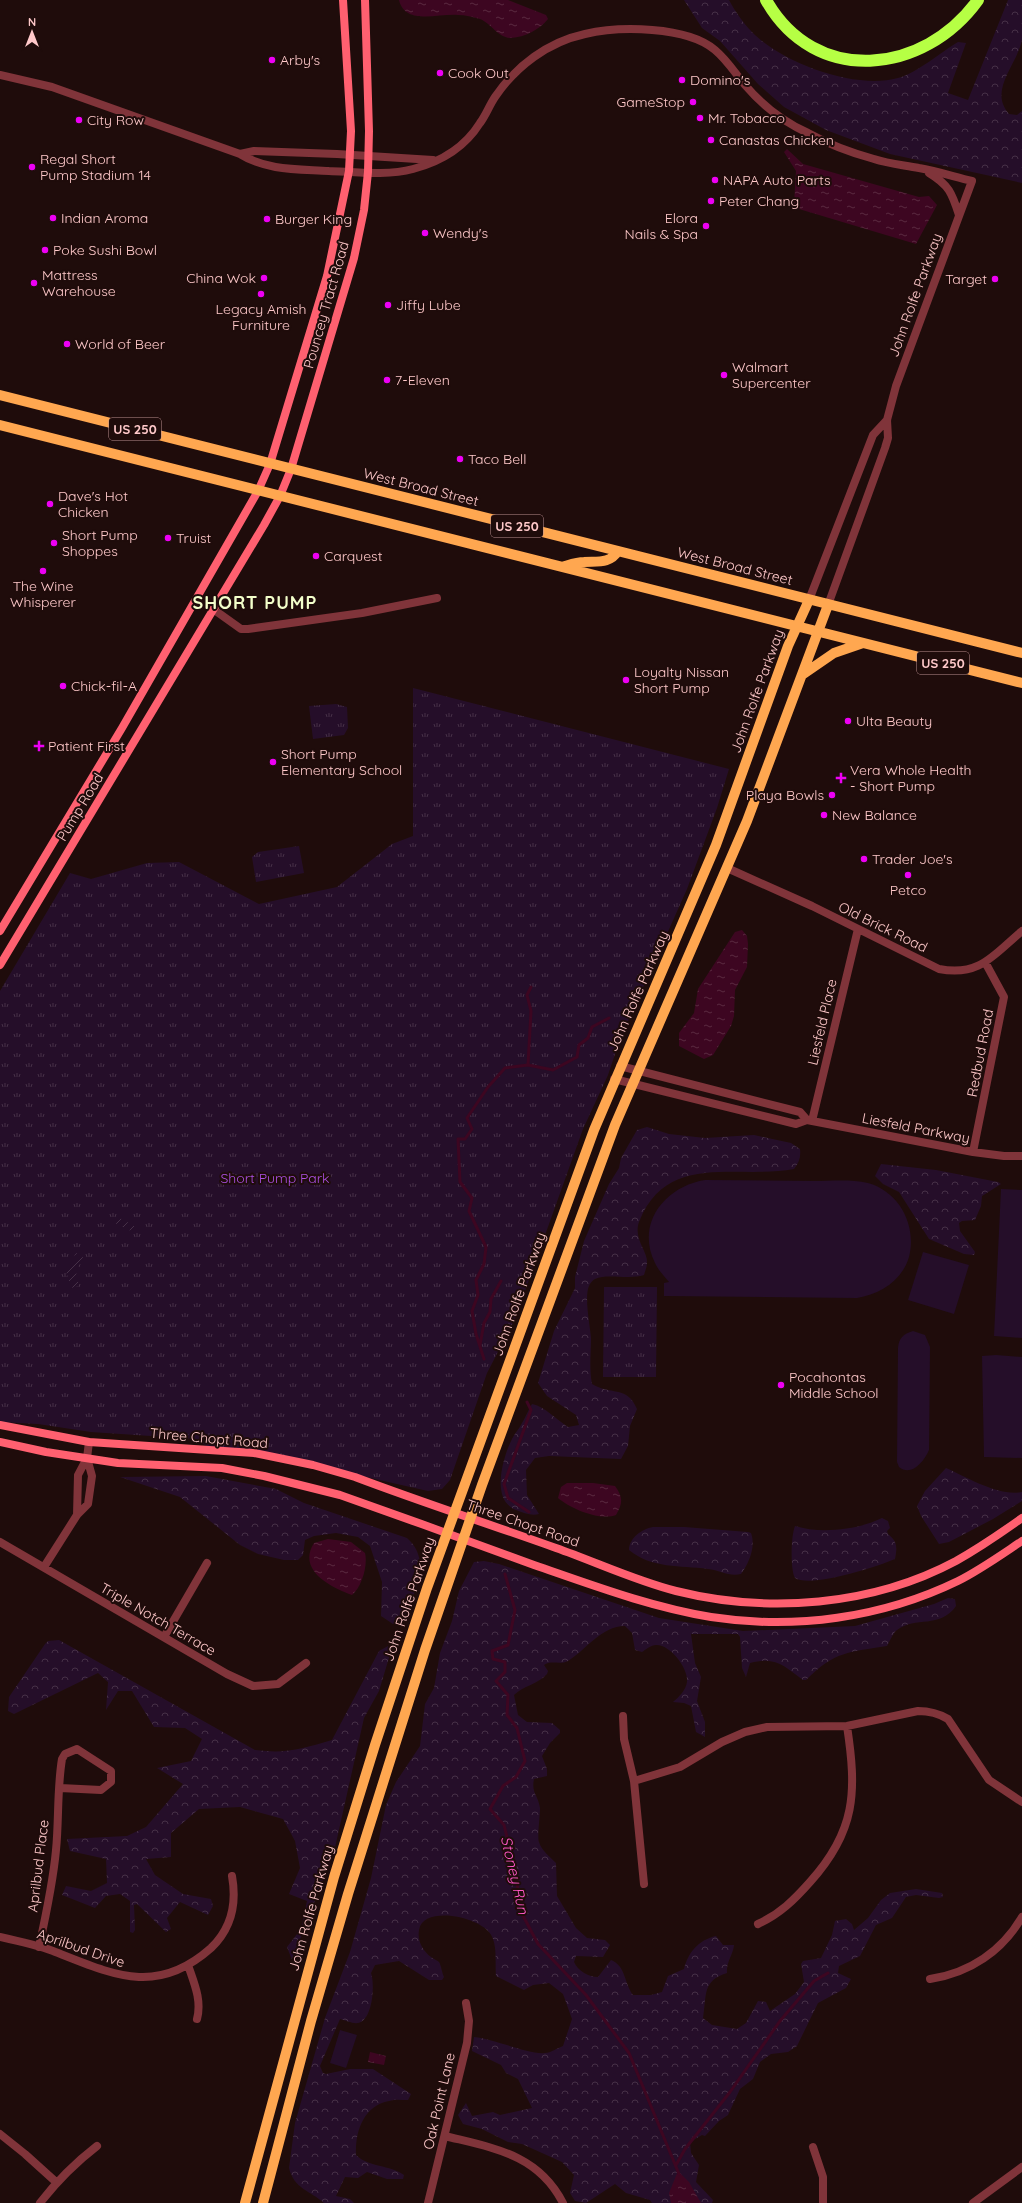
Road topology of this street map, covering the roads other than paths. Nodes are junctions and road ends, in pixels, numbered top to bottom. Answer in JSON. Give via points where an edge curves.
{"nodes":[{"id":1,"x":343,"y":0,"type":"edge"},
{"id":2,"x":365,"y":0,"type":"edge"},
{"id":3,"x":766,"y":0,"type":"edge"},
{"id":4,"x":978,"y":0,"type":"edge"},
{"id":5,"x":0,"y":75,"type":"edge"},
{"id":6,"x":240,"y":154,"type":"junction"},
{"id":7,"x":351,"y":154,"type":"junction"},
{"id":8,"x":369,"y":155,"type":"junction"},
{"id":9,"x":436,"y":160,"type":"junction"},
{"id":10,"x":921,"y":168,"type":"junction"},
{"id":11,"x":349,"y":171,"type":"junction"},
{"id":12,"x":368,"y":172,"type":"junction"},
{"id":13,"x":959,"y":215,"type":"junction"},
{"id":14,"x":0,"y":395,"type":"edge"},
{"id":15,"x":887,"y":420,"type":"junction"},
{"id":16,"x":0,"y":425,"type":"edge"},
{"id":17,"x":270,"y":464,"type":"junction"},
{"id":18,"x":291,"y":469,"type":"junction"},
{"id":19,"x":258,"y":491,"type":"junction"},
{"id":20,"x":280,"y":496,"type":"junction"},
{"id":21,"x":618,"y":551,"type":"junction"},
{"id":22,"x":562,"y":567,"type":"junction"},
{"id":23,"x":437,"y":598,"type":"dead end"},
{"id":24,"x":809,"y":600,"type":"junction"},
{"id":25,"x":828,"y":604,"type":"junction"},
{"id":26,"x":213,"y":609,"type":"junction"},
{"id":27,"x":797,"y":626,"type":"junction"},
{"id":28,"x":818,"y":631,"type":"junction"},
{"id":29,"x":863,"y":643,"type":"junction"},
{"id":30,"x":1022,"y":654,"type":"edge"},
{"id":31,"x":802,"y":676,"type":"junction"},
{"id":32,"x":1022,"y":683,"type":"edge"},
{"id":33,"x":727,"y":868,"type":"junction"},
{"id":34,"x":858,"y":929,"type":"junction"},
{"id":35,"x":0,"y":931,"type":"edge"},
{"id":36,"x":1022,"y":932,"type":"edge"},
{"id":37,"x":985,"y":962,"type":"junction"},
{"id":38,"x":0,"y":965,"type":"edge"},
{"id":39,"x":620,"y":1066,"type":"junction"},
{"id":40,"x":638,"y":1071,"type":"junction"},
{"id":41,"x":614,"y":1079,"type":"junction"},
{"id":42,"x":633,"y":1083,"type":"junction"},
{"id":43,"x":809,"y":1121,"type":"junction"},
{"id":44,"x":973,"y":1152,"type":"junction"},
{"id":45,"x":1022,"y":1156,"type":"edge"},
{"id":46,"x":0,"y":1425,"type":"edge"},
{"id":47,"x":0,"y":1442,"type":"edge"},
{"id":48,"x":89,"y":1442,"type":"junction"},
{"id":49,"x":87,"y":1458,"type":"junction"},
{"id":50,"x":454,"y":1513,"type":"junction"},
{"id":51,"x":76,"y":1515,"type":"junction"},
{"id":52,"x":471,"y":1518,"type":"junction"},
{"id":53,"x":1022,"y":1518,"type":"edge"},
{"id":54,"x":446,"y":1533,"type":"junction"},
{"id":55,"x":464,"y":1539,"type":"junction"},
{"id":56,"x":1022,"y":1541,"type":"edge"},
{"id":57,"x":0,"y":1542,"type":"edge"},
{"id":58,"x":207,"y":1562,"type":"dead end"},
{"id":59,"x":44,"y":1567,"type":"junction"},
{"id":60,"x":164,"y":1637,"type":"junction"},
{"id":61,"x":306,"y":1663,"type":"dead end"},
{"id":62,"x":623,"y":1716,"type":"dead end"},
{"id":63,"x":847,"y":1726,"type":"junction"},
{"id":64,"x":634,"y":1781,"type":"junction"},
{"id":65,"x":60,"y":1788,"type":"junction"},
{"id":66,"x":1022,"y":1802,"type":"edge"},
{"id":67,"x":232,"y":1876,"type":"dead end"},
{"id":68,"x":644,"y":1884,"type":"dead end"},
{"id":69,"x":1022,"y":1917,"type":"edge"},
{"id":70,"x":758,"y":1924,"type":"dead end"},
{"id":71,"x":0,"y":1936,"type":"edge"},
{"id":72,"x":39,"y":1947,"type":"junction"},
{"id":73,"x":188,"y":1965,"type":"junction"},
{"id":74,"x":930,"y":1980,"type":"dead end"},
{"id":75,"x":466,"y":2004,"type":"dead end"},
{"id":76,"x":196,"y":2019,"type":"dead end"},
{"id":77,"x":0,"y":2134,"type":"edge"},
{"id":78,"x":445,"y":2136,"type":"junction"},
{"id":79,"x":97,"y":2146,"type":"dead end"},
{"id":80,"x":814,"y":2147,"type":"dead end"},
{"id":81,"x":1022,"y":2167,"type":"edge"},
{"id":82,"x":56,"y":2182,"type":"junction"},
{"id":83,"x":40,"y":2203,"type":"edge"},
{"id":84,"x":245,"y":2203,"type":"edge"},
{"id":85,"x":263,"y":2203,"type":"edge"},
{"id":86,"x":428,"y":2203,"type":"edge"},
{"id":87,"x":563,"y":2203,"type":"edge"},
{"id":88,"x":824,"y":2203,"type":"edge"},
{"id":89,"x":973,"y":2203,"type":"edge"}],
"edges":[{"from":1,"to":7,"type":"main road","name":"Pouncey Tract Road","via":[[352,131]]},
{"from":2,"to":8,"type":"main road","name":"Pouncey Tract Road"},
{"from":3,"to":4,"type":"highway","via":[[788,31],[817,50],[848,60],[880,61],[896,59],[928,46],[960,22]]},
{"from":5,"to":6,"type":"street","via":[[52,87]]},
{"from":6,"to":7,"type":"street","via":[[254,151]]},
{"from":6,"to":11,"type":"street","via":[[268,167]]},
{"from":7,"to":8,"type":"street"},
{"from":7,"to":11,"type":"main road","name":"Pouncey Tract Road"},
{"from":8,"to":9,"type":"street"},
{"from":8,"to":12,"type":"main road","name":"Pouncey Tract Road"},
{"from":9,"to":10,"type":"street","via":[[450,154],[471,136],[495,97],[512,76],[536,54],[557,43],[587,33],[641,30],[676,34],[711,46],[762,102],[783,119],[808,133],[876,160]]},
{"from":9,"to":12,"type":"street","via":[[403,172]]},
{"from":10,"to":13,"type":"street","via":[[943,182],[951,191]]},
{"from":10,"to":13,"type":"street","name":"John Rolfe Parkway","via":[[972,181]]},
{"from":11,"to":12,"type":"street"},
{"from":11,"to":17,"type":"main road","name":"Pouncey Tract Road","via":[[327,276]]},
{"from":12,"to":18,"type":"main road","name":"Pouncey Tract Road","via":[[358,244]]},
{"from":13,"to":15,"type":"street","name":"John Rolfe Parkway","via":[[896,386]]},
{"from":14,"to":17,"type":"main road","name":"West Broad Street","number":"US 250"},
{"from":15,"to":24,"type":"street","name":"John Rolfe Parkway","via":[[873,435]]},
{"from":15,"to":25,"type":"street","name":"John Rolfe Parkway","via":[[888,438],[885,448]]},
{"from":16,"to":19,"type":"main road","number":"US 250"},
{"from":17,"to":18,"type":"main road","name":"West Broad Street","number":"US 250"},
{"from":17,"to":19,"type":"main road","name":"Pouncey Tract Road"},
{"from":18,"to":20,"type":"main road","name":"Pouncey Tract Road"},
{"from":18,"to":21,"type":"main road","name":"West Broad Street","number":"US 250"},
{"from":19,"to":20,"type":"main road","number":"US 250"},
{"from":19,"to":35,"type":"main road","name":"Pump Road","via":[[122,728]]},
{"from":20,"to":22,"type":"main road","number":"US 250"},
{"from":20,"to":26,"type":"main road","name":"Pump Road"},
{"from":21,"to":22,"type":"main road","via":[[604,561]]},
{"from":21,"to":24,"type":"main road","name":"West Broad Street","number":"US 250"},
{"from":22,"to":27,"type":"main road","number":"US 250"},
{"from":23,"to":26,"type":"street","via":[[362,612],[248,628],[241,628]]},
{"from":24,"to":25,"type":"main road","name":"West Broad Street","number":"US 250"},
{"from":24,"to":27,"type":"main road","name":"John Rolfe Parkway"},
{"from":25,"to":28,"type":"main road","name":"John Rolfe Parkway"},
{"from":25,"to":30,"type":"main road","name":"West Broad Street","number":"US 250"},
{"from":26,"to":38,"type":"main road","name":"Pump Road"},
{"from":27,"to":28,"type":"main road","number":"US 250"},
{"from":27,"to":39,"type":"main road","name":"John Rolfe Parkway","via":[[716,845]]},
{"from":28,"to":29,"type":"main road","number":"US 250"},
{"from":28,"to":31,"type":"main road","name":"John Rolfe Parkway"},
{"from":29,"to":31,"type":"main road","via":[[834,653]]},
{"from":29,"to":32,"type":"main road","number":"US 250"},
{"from":31,"to":33,"type":"main road","name":"John Rolfe Parkway"},
{"from":33,"to":34,"type":"street","name":"Old Brick Road"},
{"from":33,"to":40,"type":"main road","name":"John Rolfe Parkway"},
{"from":34,"to":37,"type":"street","name":"Old Brick Road","via":[[939,969],[956,972],[973,969]]},
{"from":34,"to":43,"type":"street","name":"Liesfeld Place"},
{"from":36,"to":37,"type":"street","name":"Old Brick Road"},
{"from":37,"to":44,"type":"street","name":"Redbud Road","via":[[1004,997]]},
{"from":39,"to":40,"type":"street","name":"Liesfeld Parkway"},
{"from":39,"to":41,"type":"main road","name":"John Rolfe Parkway"},
{"from":40,"to":42,"type":"main road","name":"John Rolfe Parkway"},
{"from":40,"to":43,"type":"street","name":"Liesfeld Parkway","via":[[800,1112]]},
{"from":41,"to":42,"type":"street","name":"Liesfeld Parkway"},
{"from":41,"to":50,"type":"main road","name":"John Rolfe Parkway"},
{"from":42,"to":43,"type":"street","name":"Liesfeld Parkway","via":[[796,1124]]},
{"from":42,"to":52,"type":"main road","name":"John Rolfe Parkway","via":[[615,1125]]},
{"from":43,"to":44,"type":"street","name":"Liesfeld Parkway"},
{"from":44,"to":45,"type":"street","name":"Liesfeld Parkway"},
{"from":46,"to":48,"type":"main road","name":"Three Chopt Road"},
{"from":47,"to":49,"type":"main road","name":"Three Chopt Road"},
{"from":48,"to":49,"type":"street"},
{"from":48,"to":50,"type":"main road","name":"Three Chopt Road","via":[[254,1453],[355,1477]]},
{"from":49,"to":51,"type":"street","via":[[78,1474]]},
{"from":49,"to":51,"type":"street","via":[[92,1476],[91,1492],[88,1504]]},
{"from":49,"to":54,"type":"main road","name":"Three Chopt Road","via":[[201,1466],[264,1476],[340,1495]]},
{"from":50,"to":52,"type":"main road","name":"Three Chopt Road"},
{"from":50,"to":54,"type":"main road","name":"John Rolfe Parkway"},
{"from":51,"to":59,"type":"street"},
{"from":52,"to":53,"type":"main road","name":"Three Chopt Road","via":[[675,1590],[735,1602],[780,1604],[843,1598],[916,1578],[956,1561]]},
{"from":52,"to":55,"type":"main road","name":"John Rolfe Parkway"},
{"from":54,"to":55,"type":"main road","name":"Three Chopt Road"},
{"from":54,"to":84,"type":"main road","name":"John Rolfe Parkway","via":[[334,1877]]},
{"from":55,"to":56,"type":"main road","name":"Three Chopt Road","via":[[571,1578],[663,1607],[711,1617],[780,1621],[826,1619],[860,1614],[918,1598],[959,1581]]},
{"from":55,"to":85,"type":"main road","name":"John Rolfe Parkway","via":[[348,1894],[309,2028]]},
{"from":57,"to":59,"type":"street","name":"Triple Notch Terrace"},
{"from":58,"to":60,"type":"street"},
{"from":59,"to":60,"type":"street","name":"Triple Notch Terrace"},
{"from":60,"to":61,"type":"street","name":"Triple Notch Terrace","via":[[227,1674],[253,1686],[278,1684]]},
{"from":62,"to":64,"type":"street","via":[[624,1739]]},
{"from":63,"to":64,"type":"street","via":[[767,1727],[745,1732],[722,1742],[680,1767]]},
{"from":63,"to":66,"type":"street","via":[[918,1711],[938,1714],[952,1724],[989,1780]]},
{"from":63,"to":70,"type":"street","via":[[853,1770],[852,1794],[842,1836],[830,1858],[790,1905]]},
{"from":64,"to":68,"type":"street"},
{"from":65,"to":65,"type":"street","name":"Aprilbud Place","via":[[62,1758],[71,1751],[77,1749],[111,1770],[111,1782],[101,1790]]},
{"from":65,"to":72,"type":"street","name":"Aprilbud Place","via":[[55,1857]]},
{"from":67,"to":73,"type":"street","name":"Aprilbud Drive","via":[[234,1905],[226,1928],[215,1944]]},
{"from":69,"to":74,"type":"street","via":[[1003,1945],[978,1963]]},
{"from":71,"to":72,"type":"street","name":"Aprilbud Drive"},
{"from":72,"to":73,"type":"street","name":"Aprilbud Drive","via":[[99,1970],[129,1977],[144,1978],[168,1974]]},
{"from":73,"to":76,"type":"street","via":[[198,1992]]},
{"from":75,"to":78,"type":"street","name":"Oak Point Lane","via":[[469,2021],[467,2042]]},
{"from":77,"to":82,"type":"street"},
{"from":78,"to":86,"type":"street","name":"Oak Point Lane"},
{"from":78,"to":87,"type":"street","via":[[521,2159],[547,2180]]},
{"from":79,"to":82,"type":"street"},
{"from":80,"to":88,"type":"street","via":[[822,2177]]},
{"from":81,"to":89,"type":"street"},
{"from":82,"to":83,"type":"street"}]}
